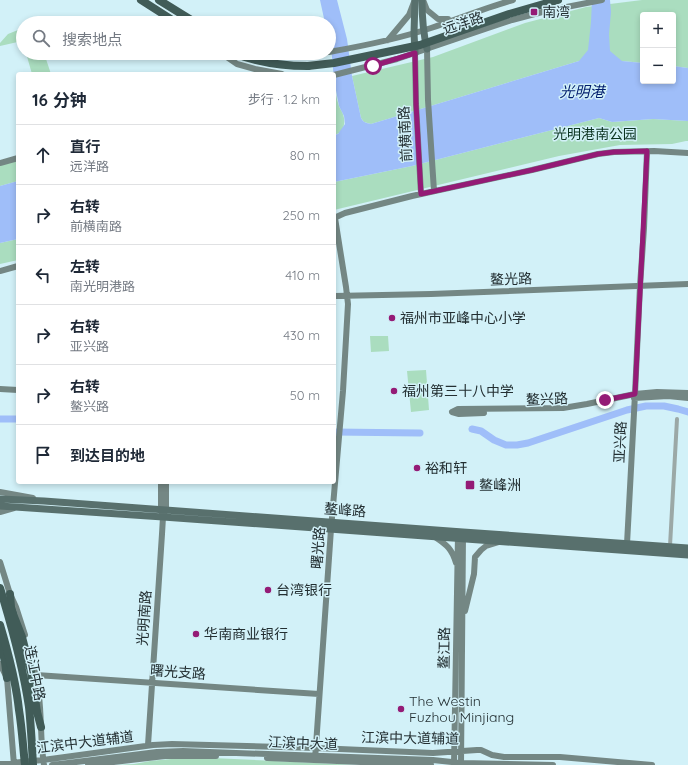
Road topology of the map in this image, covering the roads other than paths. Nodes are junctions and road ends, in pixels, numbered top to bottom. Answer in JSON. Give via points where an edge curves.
{"nodes":[{"id":1,"x":141,"y":0,"type":"edge"},
{"id":2,"x":159,"y":0,"type":"edge"},
{"id":3,"x":419,"y":0,"type":"edge"},
{"id":4,"x":513,"y":0,"type":"edge"},
{"id":5,"x":538,"y":0,"type":"edge"},
{"id":6,"x":558,"y":0,"type":"edge"},
{"id":7,"x":602,"y":0,"type":"edge"},
{"id":8,"x":166,"y":16,"type":"edge"},
{"id":9,"x":185,"y":16,"type":"edge"},
{"id":10,"x":454,"y":19,"type":"junction"},
{"id":11,"x":423,"y":30,"type":"junction"},
{"id":12,"x":414,"y":33,"type":"junction"},
{"id":13,"x":388,"y":40,"type":"junction"},
{"id":14,"x":426,"y":49,"type":"junction"},
{"id":15,"x":336,"y":51,"type":"edge"},
{"id":16,"x":415,"y":53,"type":"junction"},
{"id":17,"x":336,"y":57,"type":"edge"},
{"id":18,"x":232,"y":60,"type":"edge"},
{"id":19,"x":253,"y":60,"type":"edge"},
{"id":20,"x":283,"y":60,"type":"edge"},
{"id":21,"x":323,"y":60,"type":"edge"},
{"id":22,"x":307,"y":63,"type":"junction"},
{"id":23,"x":271,"y":72,"type":"edge"},
{"id":24,"x":336,"y":75,"type":"edge"},
{"id":25,"x":647,"y":151,"type":"junction"},
{"id":26,"x":688,"y":153,"type":"edge"},
{"id":27,"x":16,"y":159,"type":"edge"},
{"id":28,"x":0,"y":163,"type":"edge"},
{"id":29,"x":434,"y":191,"type":"junction"},
{"id":30,"x":421,"y":194,"type":"junction"},
{"id":31,"x":336,"y":217,"type":"edge"},
{"id":32,"x":336,"y":230,"type":"edge"},
{"id":33,"x":16,"y":267,"type":"edge"},
{"id":34,"x":0,"y":271,"type":"edge"},
{"id":35,"x":688,"y":284,"type":"edge"},
{"id":36,"x":640,"y":286,"type":"junction"},
{"id":37,"x":336,"y":296,"type":"edge"},
{"id":38,"x":347,"y":296,"type":"junction"},
{"id":39,"x":0,"y":389,"type":"edge"},
{"id":40,"x":16,"y":390,"type":"edge"},
{"id":41,"x":688,"y":393,"type":"edge"},
{"id":42,"x":635,"y":398,"type":"junction"},
{"id":43,"x":688,"y":398,"type":"edge"},
{"id":44,"x":336,"y":406,"type":"edge"},
{"id":45,"x":341,"y":406,"type":"junction"},
{"id":46,"x":677,"y":419,"type":"dead end"},
{"id":47,"x":336,"y":470,"type":"edge"},
{"id":48,"x":161,"y":484,"type":"edge"},
{"id":49,"x":166,"y":484,"type":"edge"},
{"id":50,"x":335,"y":484,"type":"edge"},
{"id":51,"x":0,"y":492,"type":"edge"},
{"id":52,"x":0,"y":499,"type":"edge"},
{"id":53,"x":44,"y":501,"type":"junction"},
{"id":54,"x":0,"y":506,"type":"edge"},
{"id":55,"x":18,"y":507,"type":"junction"},
{"id":56,"x":0,"y":512,"type":"edge"},
{"id":57,"x":163,"y":512,"type":"junction"},
{"id":58,"x":331,"y":525,"type":"junction"},
{"id":59,"x":461,"y":535,"type":"junction"},
{"id":60,"x":435,"y":537,"type":"junction"},
{"id":61,"x":500,"y":542,"type":"junction"},
{"id":62,"x":627,"y":544,"type":"junction"},
{"id":63,"x":670,"y":546,"type":"junction"},
{"id":64,"x":688,"y":548,"type":"edge"},
{"id":65,"x":688,"y":555,"type":"edge"},
{"id":66,"x":0,"y":562,"type":"edge"},
{"id":67,"x":457,"y":567,"type":"junction"},
{"id":68,"x":0,"y":588,"type":"edge"},
{"id":69,"x":10,"y":594,"type":"junction"},
{"id":70,"x":0,"y":606,"type":"edge"},
{"id":71,"x":463,"y":620,"type":"junction"},
{"id":72,"x":0,"y":625,"type":"edge"},
{"id":73,"x":0,"y":640,"type":"edge"},
{"id":74,"x":0,"y":664,"type":"edge"},
{"id":75,"x":36,"y":675,"type":"junction"},
{"id":76,"x":7,"y":678,"type":"junction"},
{"id":77,"x":152,"y":682,"type":"junction"},
{"id":78,"x":319,"y":694,"type":"junction"},
{"id":79,"x":41,"y":727,"type":"junction"},
{"id":80,"x":148,"y":746,"type":"junction"},
{"id":81,"x":316,"y":748,"type":"junction"},
{"id":82,"x":458,"y":752,"type":"junction"},
{"id":83,"x":315,"y":758,"type":"junction"},
{"id":84,"x":44,"y":762,"type":"edge"},
{"id":85,"x":0,"y":764,"type":"edge"},
{"id":86,"x":14,"y":764,"type":"edge"},
{"id":87,"x":454,"y":764,"type":"edge"},
{"id":88,"x":461,"y":764,"type":"edge"},
{"id":89,"x":27,"y":765,"type":"edge"},
{"id":90,"x":34,"y":765,"type":"edge"},
{"id":91,"x":52,"y":765,"type":"edge"},
{"id":92,"x":88,"y":765,"type":"edge"},
{"id":93,"x":431,"y":765,"type":"edge"},
{"id":94,"x":553,"y":765,"type":"edge"},
{"id":95,"x":652,"y":765,"type":"edge"}],
"edges":[{"from":1,"to":8,"type":"highway"},
{"from":2,"to":9,"type":"highway"},
{"from":3,"to":10,"type":"main road","via":[[438,19]]},
{"from":3,"to":11,"type":"main road","name":"前横南路"},
{"from":3,"to":12,"type":"main road","name":"前横南路"},
{"from":3,"to":13,"type":"main road"},
{"from":4,"to":10,"type":"main road","name":"远洋路"},
{"from":5,"to":17,"type":"highway","via":[[419,40]]},
{"from":6,"to":22,"type":"highway","bridge":true,"via":[[420,45],[334,63]]},
{"from":7,"to":14,"type":"main road","name":"远洋路","via":[[512,20]]},
{"from":10,"to":11,"type":"main road","name":"远洋路"},
{"from":11,"to":12,"type":"main road","name":"远洋路"},
{"from":11,"to":14,"type":"main road","name":"前横南路"},
{"from":12,"to":13,"type":"main road","name":"远洋路"},
{"from":12,"to":16,"type":"main road","name":"前横南路"},
{"from":13,"to":15,"type":"main road","name":"远洋路"},
{"from":14,"to":16,"type":"main road","name":"远洋路"},
{"from":14,"to":29,"type":"main road","name":"前横南路"},
{"from":16,"to":24,"type":"main road","name":"远洋路"},
{"from":16,"to":30,"type":"main road","name":"前横南路"},
{"from":18,"to":23,"type":"main road","via":[[237,64]]},
{"from":19,"to":22,"type":"highway","via":[[286,65]]},
{"from":20,"to":22,"type":"highway"},
{"from":21,"to":22,"type":"highway"},
{"from":25,"to":26,"type":"main road"},
{"from":25,"to":29,"type":"main road","via":[[598,154]]},
{"from":25,"to":36,"type":"main road","name":"亚兴路"},
{"from":27,"to":28,"type":"main road"},
{"from":29,"to":30,"type":"main road"},
{"from":30,"to":31,"type":"main road"},
{"from":32,"to":38,"type":"main road","name":"曙光路"},
{"from":33,"to":34,"type":"main road"},
{"from":35,"to":36,"type":"main road","name":"鳌光路"},
{"from":36,"to":38,"type":"main road","name":"鳌光路"},
{"from":36,"to":42,"type":"main road","name":"亚兴路"},
{"from":37,"to":38,"type":"main road","name":"鳌光路"},
{"from":38,"to":45,"type":"main road","name":"曙光路"},
{"from":39,"to":40,"type":"main road"},
{"from":41,"to":42,"type":"main road","name":"鳌兴路","via":[[657,392]]},
{"from":42,"to":42,"type":"main road","name":"鳌兴路","via":[[624,396],[563,408],[458,409],[452,412],[459,414],[564,411]]},
{"from":42,"to":43,"type":"main road","name":"鳌兴路"},
{"from":42,"to":62,"type":"main road","name":"亚兴路"},
{"from":44,"to":45,"type":"main road"},
{"from":45,"to":47,"type":"main road","name":"曙光路"},
{"from":46,"to":63,"type":"street"},
{"from":48,"to":57,"type":"main road"},
{"from":49,"to":57,"type":"main road"},
{"from":50,"to":58,"type":"main road","name":"曙光路"},
{"from":51,"to":53,"type":"main road"},
{"from":52,"to":53,"type":"main road","name":"鳌峰路"},
{"from":53,"to":57,"type":"main road","name":"鳌峰路"},
{"from":54,"to":55,"type":"main road","name":"鳌峰路"},
{"from":55,"to":56,"type":"main road"},
{"from":55,"to":57,"type":"main road","name":"鳌峰路"},
{"from":57,"to":58,"type":"main road","name":"鳌峰路"},
{"from":57,"to":77,"type":"main road","name":"光明南路"},
{"from":58,"to":59,"type":"main road","name":"鳌峰路"},
{"from":58,"to":60,"type":"main road","name":"鳌峰路"},
{"from":58,"to":78,"type":"main road","name":"曙光路"},
{"from":59,"to":60,"type":"main road","name":"鳌峰路"},
{"from":59,"to":61,"type":"main road","name":"鳌峰路"},
{"from":59,"to":62,"type":"main road","name":"鳌峰路"},
{"from":59,"to":67,"type":"main road","name":"鳌江路"},
{"from":59,"to":71,"type":"main road","name":"鳌江路"},
{"from":60,"to":67,"type":"main road","via":[[451,549]]},
{"from":61,"to":65,"type":"main road","name":"鳌峰路"},
{"from":61,"to":71,"type":"main road","via":[[486,546],[475,558],[474,574]]},
{"from":62,"to":63,"type":"main road","name":"鳌峰路"},
{"from":63,"to":64,"type":"main road","name":"鳌峰路"},
{"from":66,"to":69,"type":"main road"},
{"from":67,"to":82,"type":"main road","name":"鳌江路"},
{"from":68,"to":79,"type":"highway","bridge":true,"via":[[25,646]]},
{"from":68,"to":90,"type":"highway","name":"连江中路","bridge":true,"via":[[25,686]]},
{"from":69,"to":75,"type":"main road"},
{"from":69,"to":90,"type":"highway","via":[[28,673],[33,708],[36,744]]},
{"from":70,"to":89,"type":"highway","name":"连江中路","via":[[12,648],[24,708]]},
{"from":71,"to":82,"type":"main road","name":"鳌江路"},
{"from":72,"to":89,"type":"highway","bridge":true,"via":[[19,709],[22,745]]},
{"from":73,"to":76,"type":"highway"},
{"from":74,"to":76,"type":"main road"},
{"from":75,"to":77,"type":"main road","name":"曙光支路"},
{"from":75,"to":79,"type":"main road"},
{"from":76,"to":86,"type":"main road"},
{"from":77,"to":78,"type":"main road","name":"曙光支路"},
{"from":77,"to":80,"type":"main road","name":"光明南路"},
{"from":78,"to":81,"type":"main road","name":"曙光路"},
{"from":79,"to":84,"type":"main road"},
{"from":80,"to":81,"type":"main road","name":"江滨中大道辅道","via":[[172,744]]},
{"from":80,"to":84,"type":"main road","name":"江滨中大道辅道"},
{"from":81,"to":82,"type":"main road","name":"江滨中大道辅道"},
{"from":81,"to":83,"type":"main road","name":"曙光路"},
{"from":82,"to":87,"type":"main road","name":"鳌江路"},
{"from":82,"to":88,"type":"main road","name":"鳌江路"},
{"from":82,"to":95,"type":"main road","name":"江滨中大道辅道","via":[[481,750],[504,757],[560,757]]},
{"from":83,"to":87,"type":"main road","name":"江滨中大道","via":[[433,760]]},
{"from":83,"to":91,"type":"main road","name":"江滨中大道","via":[[172,751]]},
{"from":83,"to":92,"type":"main road","name":"江滨中大道","via":[[176,755]]},
{"from":83,"to":93,"type":"main road","name":"江滨中大道"},
{"from":84,"to":86,"type":"main road","name":"江滨中大道辅道"},
{"from":85,"to":86,"type":"main road","name":"江滨中大道辅道"},
{"from":87,"to":88,"type":"main road","name":"江滨中大道"},
{"from":88,"to":94,"type":"main road","name":"江滨中大道"}]}
